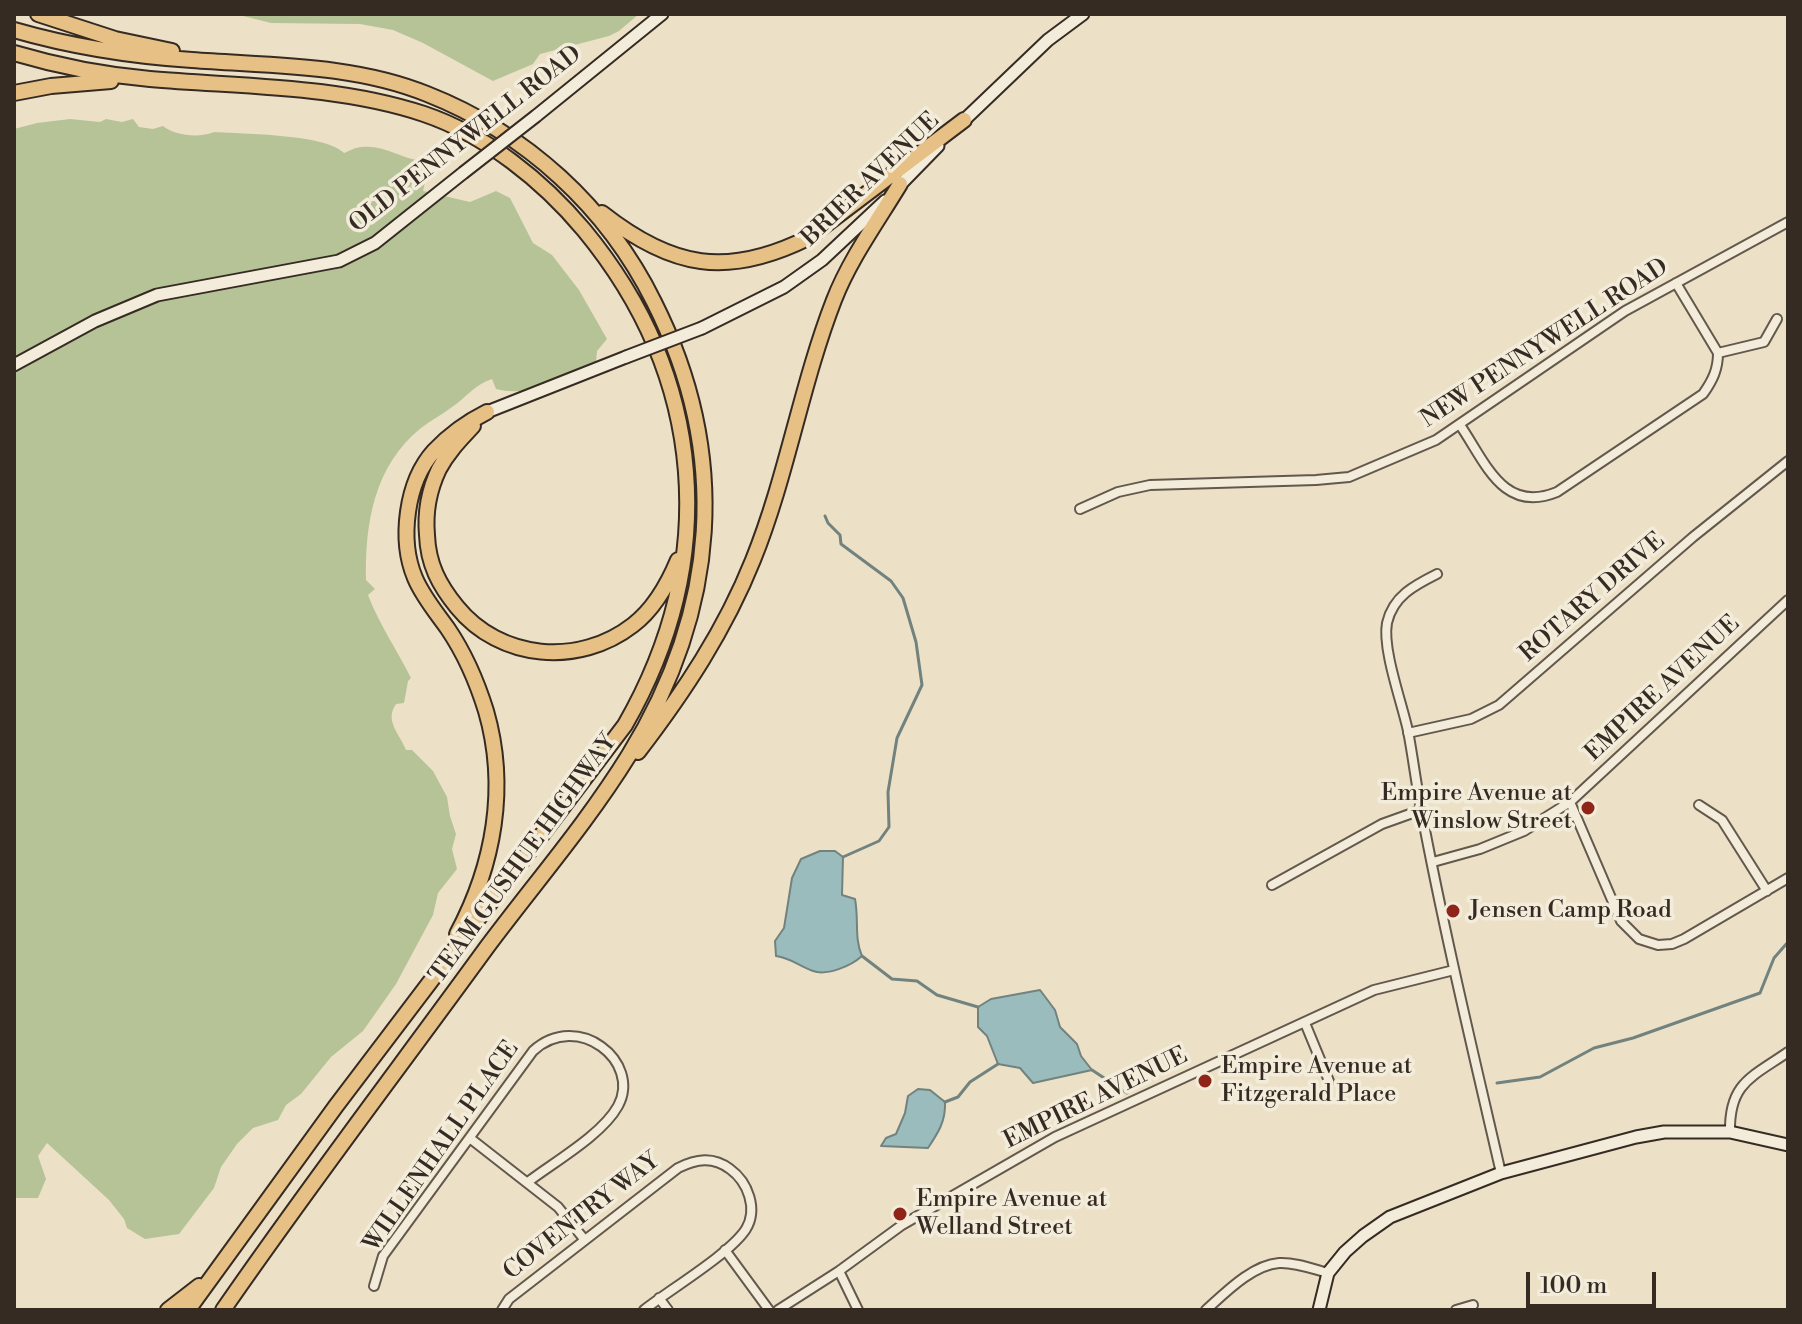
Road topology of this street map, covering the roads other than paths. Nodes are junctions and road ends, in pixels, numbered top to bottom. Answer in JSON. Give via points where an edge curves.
{"nodes":[{"id":1,"x":38,"y":14,"type":"edge"},
{"id":2,"x":662,"y":14,"type":"edge"},
{"id":3,"x":1083,"y":14,"type":"edge"},
{"id":4,"x":14,"y":30,"type":"edge"},
{"id":5,"x":14,"y":53,"type":"edge"},
{"id":6,"x":231,"y":63,"type":"junction"},
{"id":7,"x":147,"y":79,"type":"junction"},
{"id":8,"x":14,"y":93,"type":"edge"},
{"id":9,"x":964,"y":120,"type":"junction"},
{"id":10,"x":900,"y":184,"type":"junction"},
{"id":11,"x":571,"y":187,"type":"junction"},
{"id":12,"x":1788,"y":222,"type":"edge"},
{"id":13,"x":1676,"y":283,"type":"junction"},
{"id":14,"x":1777,"y":319,"type":"dead end"},
{"id":15,"x":1718,"y":353,"type":"junction"},
{"id":16,"x":14,"y":365,"type":"edge"},
{"id":17,"x":487,"y":412,"type":"junction"},
{"id":18,"x":1460,"y":425,"type":"junction"},
{"id":19,"x":1788,"y":461,"type":"edge"},
{"id":20,"x":1080,"y":509,"type":"dead end"},
{"id":21,"x":685,"y":537,"type":"junction"},
{"id":22,"x":1437,"y":574,"type":"dead end"},
{"id":23,"x":1788,"y":600,"type":"edge"},
{"id":24,"x":1408,"y":733,"type":"junction"},
{"id":25,"x":597,"y":802,"type":"junction"},
{"id":26,"x":1570,"y":802,"type":"junction"},
{"id":27,"x":1699,"y":805,"type":"dead end"},
{"id":28,"x":1421,"y":810,"type":"junction"},
{"id":29,"x":1433,"y":862,"type":"junction"},
{"id":30,"x":1788,"y":878,"type":"edge"},
{"id":31,"x":1272,"y":885,"type":"dead end"},
{"id":32,"x":1767,"y":891,"type":"junction"},
{"id":33,"x":1454,"y":970,"type":"junction"},
{"id":34,"x":438,"y":971,"type":"junction"},
{"id":35,"x":1305,"y":1023,"type":"junction"},
{"id":36,"x":1788,"y":1052,"type":"edge"},
{"id":37,"x":1329,"y":1081,"type":"dead end"},
{"id":38,"x":1730,"y":1132,"type":"junction"},
{"id":39,"x":471,"y":1139,"type":"junction"},
{"id":40,"x":1788,"y":1145,"type":"edge"},
{"id":41,"x":1501,"y":1173,"type":"junction"},
{"id":42,"x":528,"y":1182,"type":"junction"},
{"id":43,"x":584,"y":1239,"type":"junction"},
{"id":44,"x":725,"y":1250,"type":"junction"},
{"id":45,"x":839,"y":1271,"type":"junction"},
{"id":46,"x":215,"y":1273,"type":"junction"},
{"id":47,"x":1328,"y":1273,"type":"junction"},
{"id":48,"x":374,"y":1286,"type":"dead end"},
{"id":49,"x":659,"y":1298,"type":"junction"},
{"id":50,"x":1473,"y":1305,"type":"dead end"},
{"id":51,"x":168,"y":1310,"type":"edge"},
{"id":52,"x":188,"y":1310,"type":"edge"},
{"id":53,"x":223,"y":1310,"type":"edge"},
{"id":54,"x":502,"y":1310,"type":"edge"},
{"id":55,"x":644,"y":1310,"type":"edge"},
{"id":56,"x":668,"y":1310,"type":"edge"},
{"id":57,"x":769,"y":1310,"type":"edge"},
{"id":58,"x":778,"y":1310,"type":"edge"},
{"id":59,"x":858,"y":1310,"type":"edge"},
{"id":60,"x":1206,"y":1310,"type":"edge"},
{"id":61,"x":1319,"y":1310,"type":"edge"},
{"id":62,"x":1456,"y":1310,"type":"edge"}],
"edges":[{"from":1,"to":6,"type":"highway","via":[[115,39]]},
{"from":2,"to":16,"type":"street","name":"OLD PENNYWELL ROAD","bridge":true,"via":[[375,243],[351,256],[298,270],[157,295]]},
{"from":3,"to":9,"type":"street","name":"BRIER AVENUE"},
{"from":4,"to":6,"type":"highway","name":"TEAM GUSHUE HIGHWAY","via":[[117,53]]},
{"from":5,"to":7,"type":"highway","name":"TEAM GUSHUE HIGHWAY","via":[[90,72]]},
{"from":6,"to":11,"type":"highway","name":"TEAM GUSHUE HIGHWAY","via":[[323,69],[426,93],[519,142]]},
{"from":7,"to":8,"type":"highway"},
{"from":7,"to":21,"type":"highway","name":"TEAM GUSHUE HIGHWAY","via":[[324,90],[381,102],[463,131],[546,190],[613,268],[659,358],[678,417],[686,467]]},
{"from":9,"to":10,"type":"street","name":"BRIER AVENUE"},
{"from":9,"to":11,"type":"highway","via":[[808,238],[753,259],[685,260],[645,244]]},
{"from":10,"to":17,"type":"street","name":"BRIER AVENUE","bridge":true,"via":[[853,234],[784,287],[702,328]]},
{"from":10,"to":25,"type":"highway","via":[[835,298],[775,502],[724,625],[664,718]]},
{"from":11,"to":25,"type":"highway","name":"TEAM GUSHUE HIGHWAY","via":[[634,265],[670,335],[698,424],[706,492],[697,589],[680,652],[644,728]]},
{"from":12,"to":13,"type":"street","name":"NEW PENNYWELL ROAD"},
{"from":13,"to":15,"type":"street"},
{"from":13,"to":18,"type":"street","name":"NEW PENNYWELL ROAD","via":[[1612,319]]},
{"from":14,"to":15,"type":"street","via":[[1764,342]]},
{"from":15,"to":18,"type":"street","via":[[1715,375],[1703,394],[1542,498],[1525,499],[1508,491]]},
{"from":17,"to":21,"type":"highway","via":[[438,470],[426,525],[437,581],[463,614],[497,640],[561,653],[617,636],[657,599]]},
{"from":17,"to":34,"type":"highway","via":[[453,432],[432,453],[415,487],[407,520],[414,575],[471,669],[487,713],[497,766],[495,820],[482,878]]},
{"from":18,"to":20,"type":"street","name":"NEW PENNYWELL ROAD","via":[[1349,477],[1150,485]]},
{"from":19,"to":24,"type":"street","name":"ROTARY DRIVE","via":[[1499,705],[1471,719]]},
{"from":21,"to":34,"type":"highway","name":"TEAM GUSHUE HIGHWAY","via":[[670,626],[643,693],[602,758]]},
{"from":22,"to":24,"type":"street","via":[[1399,599],[1387,624]]},
{"from":23,"to":26,"type":"street","name":"EMPIRE AVENUE"},
{"from":24,"to":28,"type":"street"},
{"from":25,"to":53,"type":"highway","name":"TEAM GUSHUE HIGHWAY"},
{"from":26,"to":29,"type":"street","name":"EMPIRE AVENUE","via":[[1516,834]]},
{"from":26,"to":32,"type":"street","via":[[1621,921],[1639,939],[1658,945],[1678,942]]},
{"from":27,"to":32,"type":"street","via":[[1722,820]]},
{"from":28,"to":29,"type":"street"},
{"from":28,"to":31,"type":"street","via":[[1382,824]]},
{"from":29,"to":33,"type":"street"},
{"from":30,"to":32,"type":"street"},
{"from":33,"to":35,"type":"street","name":"EMPIRE AVENUE","via":[[1374,990]]},
{"from":33,"to":41,"type":"street"},
{"from":34,"to":46,"type":"highway","name":"TEAM GUSHUE HIGHWAY"},
{"from":35,"to":37,"type":"street"},
{"from":35,"to":45,"type":"street","name":"EMPIRE AVENUE","via":[[1055,1137],[902,1225]]},
{"from":36,"to":38,"type":"street","via":[[1747,1080],[1735,1095]]},
{"from":38,"to":40,"type":"street"},
{"from":38,"to":41,"type":"street","via":[[1690,1130],[1636,1137]]},
{"from":39,"to":42,"type":"street"},
{"from":39,"to":42,"type":"street","name":"WILLENHALL PLACE","via":[[533,1051],[549,1039],[576,1035],[609,1053],[622,1078],[620,1103],[589,1136]]},
{"from":39,"to":48,"type":"street","name":"WILLENHALL PLACE","via":[[383,1256]]},
{"from":41,"to":47,"type":"street","via":[[1390,1217],[1345,1252]]},
{"from":42,"to":43,"type":"street"},
{"from":43,"to":44,"type":"street","name":"COVENTRY WAY","via":[[678,1168],[693,1160],[710,1160],[736,1174],[752,1206],[744,1232]]},
{"from":43,"to":54,"type":"street","name":"COVENTRY WAY"},
{"from":44,"to":49,"type":"street","name":"COVENTRY WAY"},
{"from":44,"to":57,"type":"street"},
{"from":45,"to":58,"type":"street","name":"EMPIRE AVENUE"},
{"from":45,"to":59,"type":"street"},
{"from":46,"to":51,"type":"highway"},
{"from":46,"to":52,"type":"highway","name":"TEAM GUSHUE HIGHWAY"},
{"from":47,"to":60,"type":"street","via":[[1273,1264]]},
{"from":47,"to":61,"type":"street"},
{"from":49,"to":55,"type":"street","name":"COVENTRY WAY"},
{"from":49,"to":56,"type":"street"},
{"from":50,"to":62,"type":"street"}]}
